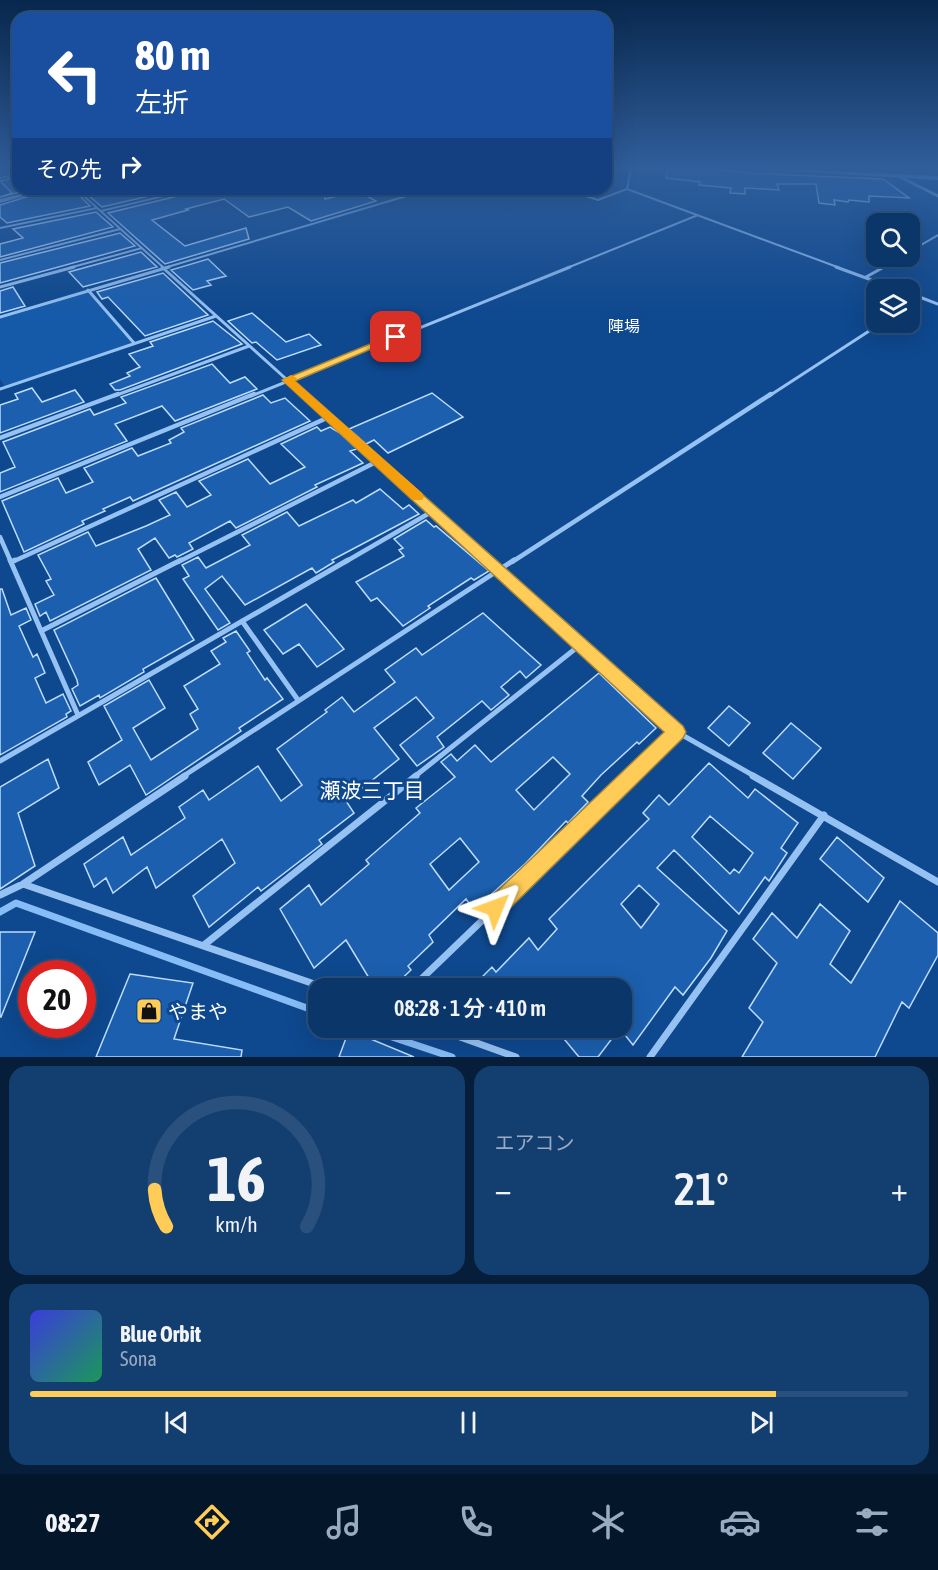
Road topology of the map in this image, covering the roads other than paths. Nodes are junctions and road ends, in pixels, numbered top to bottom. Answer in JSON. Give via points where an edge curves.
{"nodes":[{"id":1,"x":53,"y":218,"type":"edge"},
{"id":2,"x":108,"y":218,"type":"edge"},
{"id":3,"x":331,"y":218,"type":"edge"},
{"id":4,"x":690,"y":218,"type":"edge"},
{"id":5,"x":707,"y":218,"type":"edge"},
{"id":6,"x":0,"y":228,"type":"edge"},
{"id":7,"x":120,"y":229,"type":"junction"},
{"id":8,"x":938,"y":235,"type":"edge"},
{"id":9,"x":920,"y":246,"type":"edge"},
{"id":10,"x":142,"y":248,"type":"junction"},
{"id":11,"x":0,"y":260,"type":"edge"},
{"id":12,"x":883,"y":267,"type":"edge"},
{"id":13,"x":164,"y":268,"type":"junction"},
{"id":14,"x":866,"y":277,"type":"junction"},
{"id":15,"x":871,"y":279,"type":"edge"},
{"id":16,"x":0,"y":287,"type":"edge"},
{"id":17,"x":88,"y":291,"type":"junction"},
{"id":18,"x":922,"y":298,"type":"edge"},
{"id":19,"x":938,"y":304,"type":"edge"},
{"id":20,"x":216,"y":316,"type":"junction"},
{"id":21,"x":0,"y":317,"type":"edge"},
{"id":22,"x":866,"y":333,"type":"edge"},
{"id":23,"x":134,"y":343,"type":"junction"},
{"id":24,"x":249,"y":346,"type":"junction"},
{"id":25,"x":287,"y":380,"type":"junction"},
{"id":26,"x":0,"y":389,"type":"edge"},
{"id":27,"x":329,"y":417,"type":"junction"},
{"id":28,"x":0,"y":438,"type":"edge"},
{"id":29,"x":378,"y":461,"type":"junction"},
{"id":30,"x":0,"y":497,"type":"edge"},
{"id":31,"x":433,"y":511,"type":"junction"},
{"id":32,"x":0,"y":537,"type":"edge"},
{"id":33,"x":11,"y":562,"type":"junction"},
{"id":34,"x":498,"y":571,"type":"junction"},
{"id":35,"x":243,"y":621,"type":"junction"},
{"id":36,"x":41,"y":631,"type":"junction"},
{"id":37,"x":580,"y":645,"type":"junction"},
{"id":38,"x":298,"y":700,"type":"junction"},
{"id":39,"x":78,"y":716,"type":"junction"},
{"id":40,"x":677,"y":732,"type":"junction"},
{"id":41,"x":0,"y":760,"type":"edge"},
{"id":42,"x":824,"y":815,"type":"junction"},
{"id":43,"x":938,"y":882,"type":"edge"},
{"id":44,"x":23,"y":884,"type":"junction"},
{"id":45,"x":0,"y":895,"type":"edge"},
{"id":46,"x":204,"y":945,"type":"junction"},
{"id":47,"x":422,"y":978,"type":"edge"},
{"id":48,"x":308,"y":982,"type":"edge"},
{"id":49,"x":463,"y":1038,"type":"edge"},
{"id":50,"x":516,"y":1057,"type":"edge"},
{"id":51,"x":650,"y":1057,"type":"edge"}],
"edges":[{"from":1,"to":6,"type":"lane"},
{"from":2,"to":7,"type":"lane"},
{"from":3,"to":13,"type":"lane"},
{"from":4,"to":25,"type":"lane"},
{"from":5,"to":14,"type":"lane"},
{"from":7,"to":10,"type":"lane"},
{"from":7,"to":11,"type":"lane"},
{"from":8,"to":9,"type":"lane"},
{"from":10,"to":13,"type":"lane"},
{"from":10,"to":16,"type":"lane"},
{"from":12,"to":14,"type":"lane"},
{"from":13,"to":17,"type":"lane"},
{"from":13,"to":20,"type":"lane"},
{"from":14,"to":15,"type":"lane"},
{"from":17,"to":21,"type":"lane"},
{"from":17,"to":23,"type":"lane"},
{"from":18,"to":19,"type":"lane"},
{"from":20,"to":23,"type":"lane"},
{"from":20,"to":24,"type":"lane"},
{"from":22,"to":34,"type":"lane"},
{"from":23,"to":26,"type":"lane"},
{"from":24,"to":25,"type":"lane"},
{"from":24,"to":28,"type":"lane"},
{"from":25,"to":27,"type":"lane"},
{"from":25,"to":30,"type":"lane"},
{"from":27,"to":29,"type":"lane"},
{"from":27,"to":33,"type":"lane"},
{"from":29,"to":31,"type":"lane"},
{"from":29,"to":36,"type":"lane"},
{"from":31,"to":34,"type":"lane"},
{"from":31,"to":35,"type":"lane"},
{"from":32,"to":33,"type":"lane"},
{"from":33,"to":36,"type":"lane"},
{"from":34,"to":37,"type":"lane"},
{"from":34,"to":38,"type":"lane"},
{"from":35,"to":38,"type":"lane"},
{"from":35,"to":39,"type":"lane"},
{"from":36,"to":39,"type":"lane"},
{"from":37,"to":40,"type":"lane"},
{"from":37,"to":46,"type":"lane"},
{"from":38,"to":44,"type":"lane"},
{"from":39,"to":41,"type":"lane"},
{"from":40,"to":42,"type":"lane"},
{"from":40,"to":47,"type":"lane"},
{"from":42,"to":43,"type":"lane"},
{"from":42,"to":51,"type":"lane"},
{"from":44,"to":45,"type":"lane"},
{"from":44,"to":46,"type":"lane"},
{"from":46,"to":48,"type":"lane"},
{"from":49,"to":50,"type":"lane"}]}
